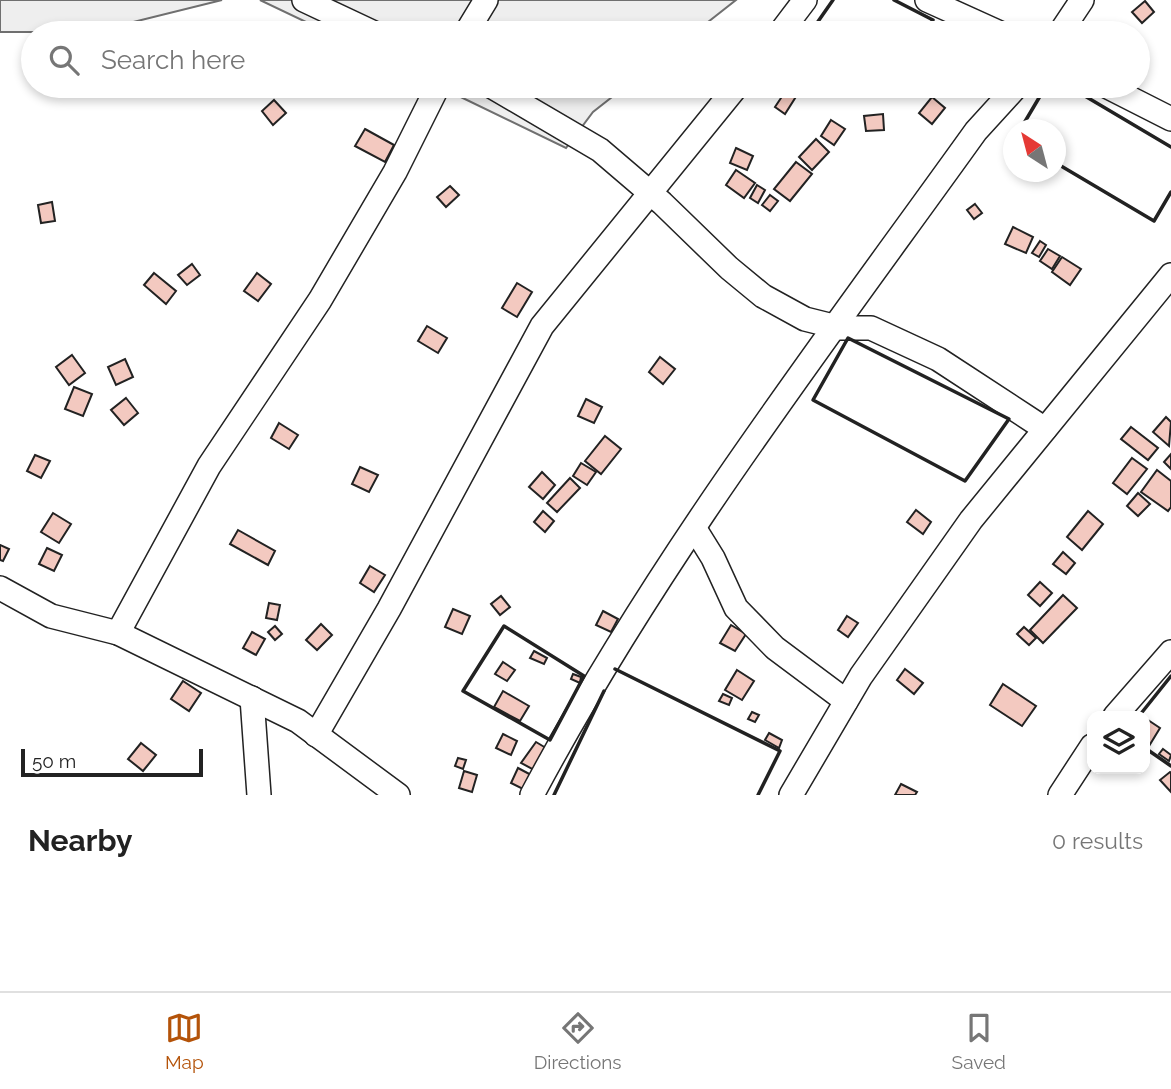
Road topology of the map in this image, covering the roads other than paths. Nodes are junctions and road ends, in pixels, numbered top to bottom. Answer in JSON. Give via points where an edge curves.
{"nodes":[{"id":1,"x":304,"y":0,"type":"edge"},
{"id":2,"x":486,"y":0,"type":"edge"},
{"id":3,"x":805,"y":0,"type":"edge"},
{"id":4,"x":926,"y":0,"type":"edge"},
{"id":5,"x":1082,"y":0,"type":"edge"},
{"id":6,"x":349,"y":21,"type":"edge"},
{"id":7,"x":473,"y":21,"type":"edge"},
{"id":8,"x":789,"y":21,"type":"edge"},
{"id":9,"x":973,"y":21,"type":"edge"},
{"id":10,"x":1068,"y":21,"type":"edge"},
{"id":11,"x":432,"y":98,"type":"edge"},
{"id":12,"x":511,"y":98,"type":"edge"},
{"id":13,"x":727,"y":98,"type":"edge"},
{"id":14,"x":1006,"y":98,"type":"edge"},
{"id":15,"x":1130,"y":98,"type":"edge"},
{"id":16,"x":1171,"y":119,"type":"edge"},
{"id":17,"x":650,"y":192,"type":"junction"},
{"id":18,"x":1171,"y":275,"type":"edge"},
{"id":19,"x":836,"y":327,"type":"junction"},
{"id":20,"x":1045,"y":429,"type":"junction"},
{"id":21,"x":695,"y":529,"type":"junction"},
{"id":22,"x":0,"y":588,"type":"edge"},
{"id":23,"x":118,"y":633,"type":"junction"},
{"id":24,"x":1171,"y":652,"type":"edge"},
{"id":25,"x":251,"y":698,"type":"junction"},
{"id":26,"x":846,"y":701,"type":"junction"},
{"id":27,"x":1119,"y":711,"type":"edge"},
{"id":28,"x":316,"y":735,"type":"junction"},
{"id":29,"x":1087,"y":754,"type":"edge"},
{"id":30,"x":260,"y":795,"type":"edge"},
{"id":31,"x":398,"y":795,"type":"edge"},
{"id":32,"x":532,"y":795,"type":"edge"},
{"id":33,"x":791,"y":795,"type":"edge"},
{"id":34,"x":1060,"y":795,"type":"edge"}],
"edges":[{"from":1,"to":6,"type":"street"},
{"from":2,"to":7,"type":"street"},
{"from":3,"to":8,"type":"street"},
{"from":4,"to":9,"type":"street"},
{"from":5,"to":10,"type":"street"},
{"from":11,"to":23,"type":"street","via":[[396,172],[320,300],[209,466]]},
{"from":12,"to":17,"type":"street","via":[[600,150]]},
{"from":13,"to":17,"type":"street"},
{"from":14,"to":19,"type":"street","via":[[976,131]]},
{"from":15,"to":16,"type":"street"},
{"from":17,"to":19,"type":"street","via":[[763,296],[805,319]]},
{"from":17,"to":28,"type":"street","via":[[542,326]]},
{"from":18,"to":20,"type":"street"},
{"from":19,"to":20,"type":"street","via":[[871,328],[938,359]]},
{"from":19,"to":21,"type":"street"},
{"from":20,"to":26,"type":"street","via":[[971,520]]},
{"from":21,"to":26,"type":"street","via":[[736,608],[775,648]]},
{"from":21,"to":32,"type":"street","via":[[569,727]]},
{"from":22,"to":23,"type":"street","via":[[51,615]]},
{"from":23,"to":25,"type":"street"},
{"from":24,"to":27,"type":"street"},
{"from":25,"to":28,"type":"street"},
{"from":25,"to":30,"type":"street"},
{"from":26,"to":33,"type":"street"},
{"from":28,"to":31,"type":"street"},
{"from":29,"to":34,"type":"street"}]}
